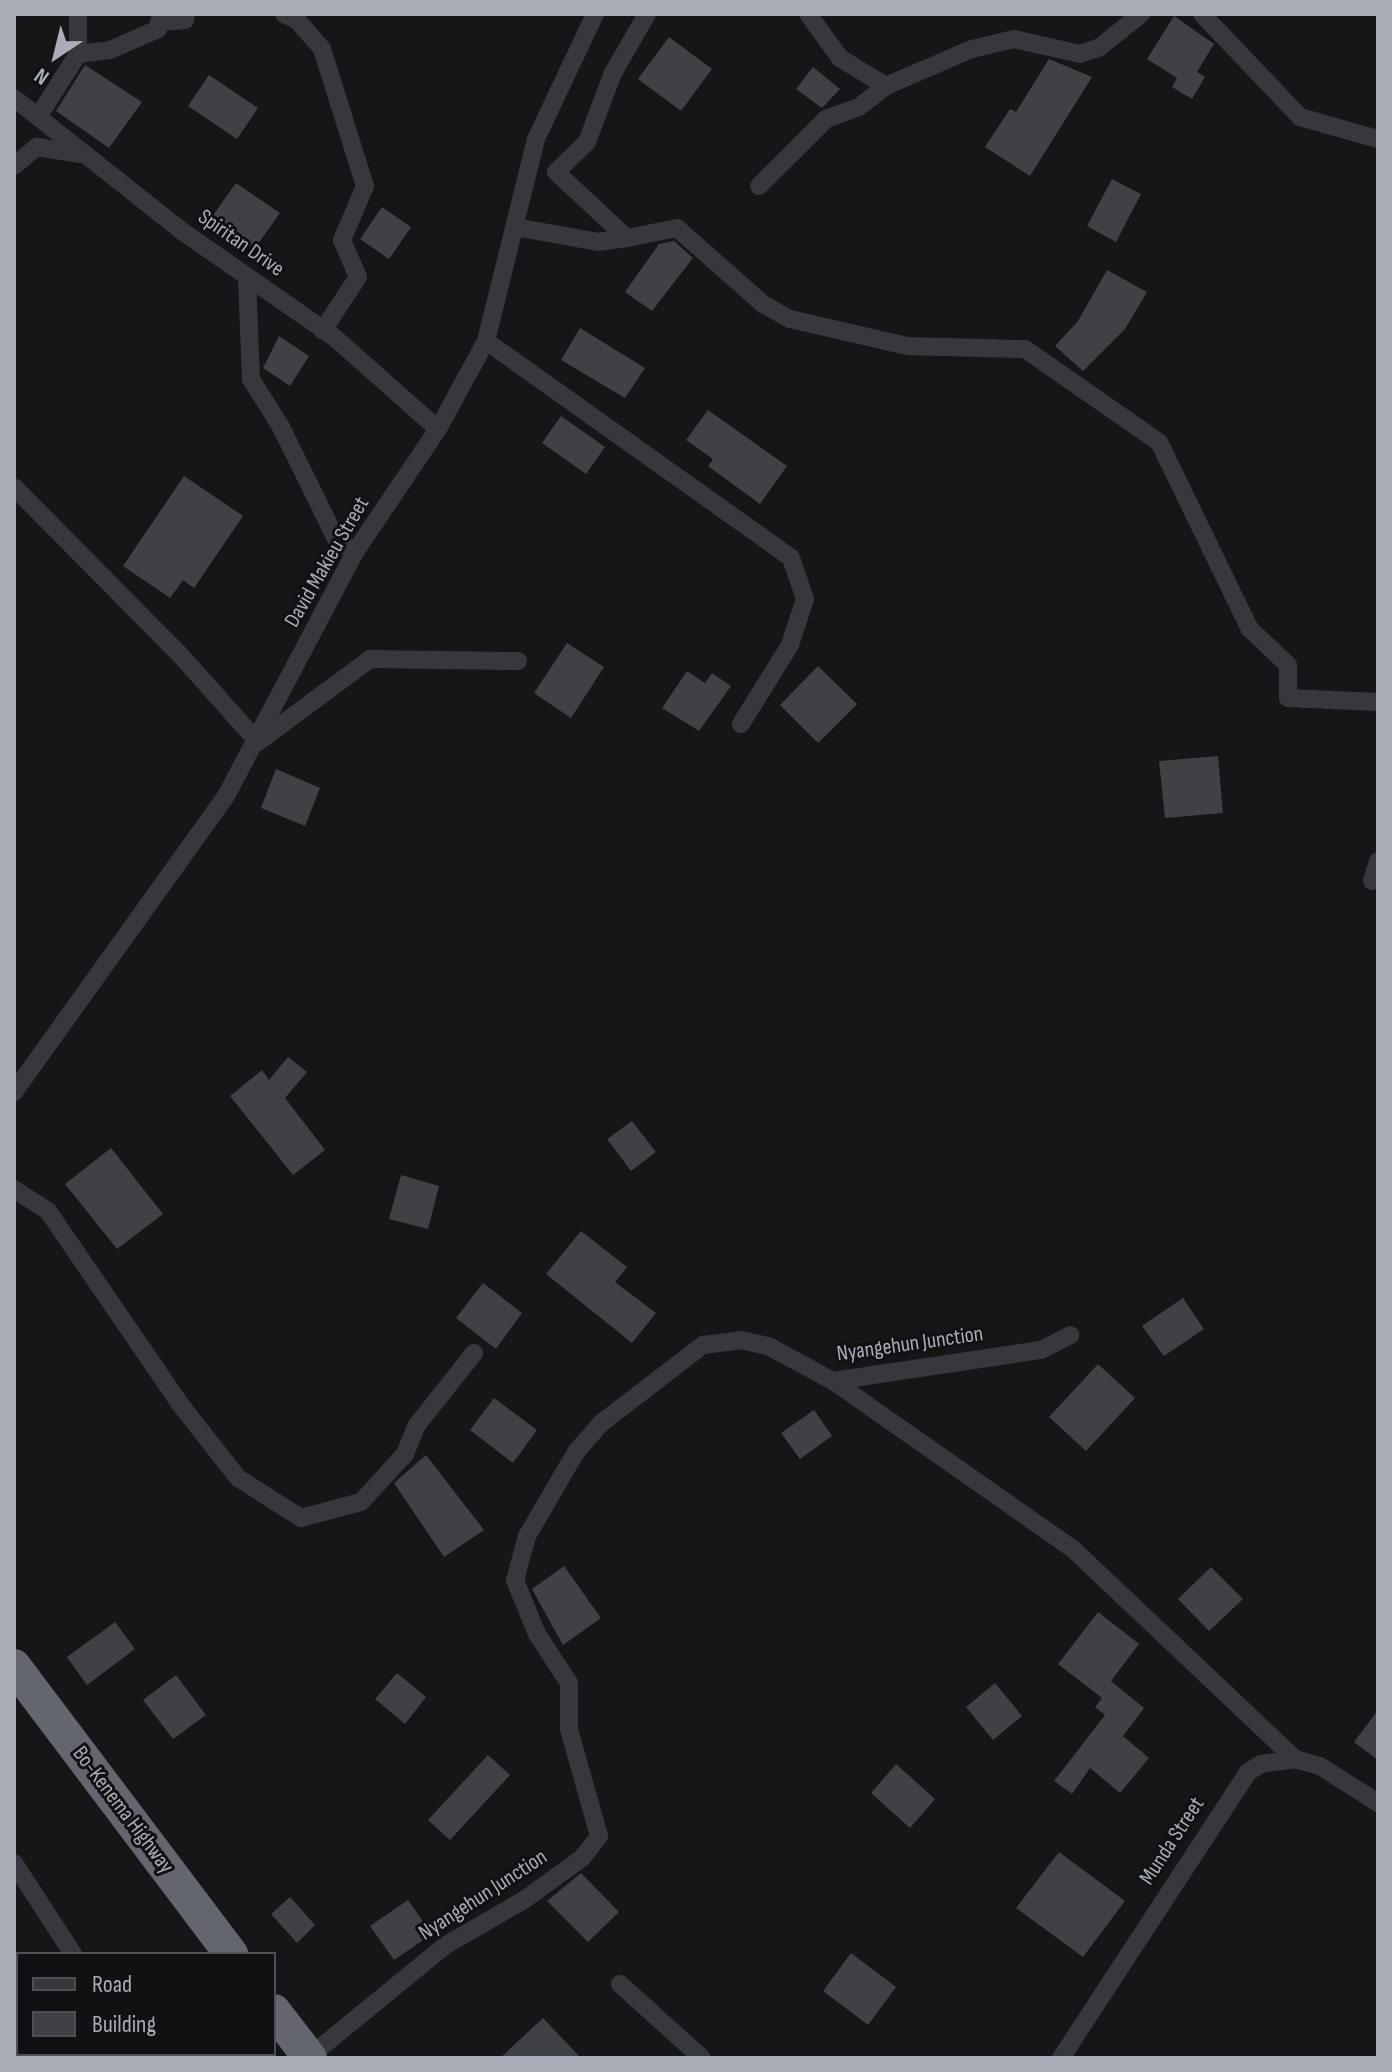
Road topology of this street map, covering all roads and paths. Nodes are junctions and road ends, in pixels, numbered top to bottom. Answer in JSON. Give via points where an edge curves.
{"nodes":[{"id":1,"x":78,"y":14,"type":"edge"},
{"id":2,"x":186,"y":14,"type":"edge"},
{"id":3,"x":284,"y":14,"type":"edge"},
{"id":4,"x":595,"y":14,"type":"edge"},
{"id":5,"x":647,"y":14,"type":"edge"},
{"id":6,"x":808,"y":14,"type":"edge"},
{"id":7,"x":1141,"y":14,"type":"edge"},
{"id":8,"x":1202,"y":14,"type":"edge"},
{"id":9,"x":160,"y":18,"type":"edge"},
{"id":10,"x":78,"y":54,"type":"junction"},
{"id":11,"x":886,"y":86,"type":"junction"},
{"id":12,"x":14,"y":98,"type":"edge"},
{"id":13,"x":38,"y":117,"type":"junction"},
{"id":14,"x":1378,"y":139,"type":"edge"},
{"id":15,"x":82,"y":155,"type":"junction"},
{"id":16,"x":14,"y":166,"type":"edge"},
{"id":17,"x":759,"y":186,"type":"dead end"},
{"id":18,"x":515,"y":227,"type":"junction"},
{"id":19,"x":627,"y":238,"type":"junction"},
{"id":20,"x":247,"y":277,"type":"junction"},
{"id":21,"x":323,"y":330,"type":"junction"},
{"id":22,"x":486,"y":341,"type":"junction"},
{"id":23,"x":438,"y":429,"type":"junction"},
{"id":24,"x":14,"y":487,"type":"edge"},
{"id":25,"x":355,"y":552,"type":"junction"},
{"id":26,"x":518,"y":661,"type":"dead end"},
{"id":27,"x":1378,"y":702,"type":"edge"},
{"id":28,"x":741,"y":724,"type":"dead end"},
{"id":29,"x":258,"y":742,"type":"junction"},
{"id":30,"x":1378,"y":861,"type":"edge"},
{"id":31,"x":1372,"y":881,"type":"dead end"},
{"id":32,"x":14,"y":1092,"type":"edge"},
{"id":33,"x":14,"y":1189,"type":"edge"},
{"id":34,"x":1070,"y":1335,"type":"dead end"},
{"id":35,"x":474,"y":1353,"type":"dead end"},
{"id":36,"x":833,"y":1381,"type":"junction"},
{"id":37,"x":14,"y":1666,"type":"edge"},
{"id":38,"x":1295,"y":1759,"type":"junction"},
{"id":39,"x":1378,"y":1803,"type":"edge"},
{"id":40,"x":14,"y":1863,"type":"edge"},
{"id":41,"x":72,"y":1952,"type":"edge"},
{"id":42,"x":229,"y":1952,"type":"edge"},
{"id":43,"x":620,"y":1984,"type":"dead end"},
{"id":44,"x":276,"y":2014,"type":"edge"},
{"id":45,"x":309,"y":2058,"type":"edge"},
{"id":46,"x":702,"y":2058,"type":"edge"},
{"id":47,"x":1061,"y":2058,"type":"edge"}],
"edges":[{"from":1,"to":10,"type":"street"},
{"from":2,"to":9,"type":"street","via":[[185,20]]},
{"from":3,"to":21,"type":"street","via":[[297,20],[322,49],[365,186],[342,240],[358,277]]},
{"from":4,"to":18,"type":"street","name":"David Makieu Street","via":[[536,139]]},
{"from":5,"to":19,"type":"street","via":[[613,73],[587,142],[556,172]]},
{"from":6,"to":11,"type":"street","via":[[840,58]]},
{"from":7,"to":11,"type":"street","via":[[1100,47],[1080,54],[1014,39],[972,49]]},
{"from":8,"to":14,"type":"street","via":[[1300,117]]},
{"from":9,"to":10,"type":"street","via":[[158,29],[110,50]]},
{"from":10,"to":13,"type":"street"},
{"from":11,"to":17,"type":"street","via":[[859,107],[826,119]]},
{"from":12,"to":13,"type":"street","name":"Spiritan Drive"},
{"from":13,"to":15,"type":"street","name":"Spiritan Drive"},
{"from":15,"to":16,"type":"street","via":[[37,147]]},
{"from":15,"to":20,"type":"street","name":"Spiritan Drive"},
{"from":18,"to":19,"type":"street","via":[[598,242]]},
{"from":18,"to":22,"type":"street","name":"David Makieu Street"},
{"from":19,"to":27,"type":"street","via":[[677,228],[763,304],[790,319],[907,346],[1025,349],[1159,442],[1250,629],[1288,665],[1288,698]]},
{"from":20,"to":21,"type":"street","name":"Spiritan Drive"},
{"from":20,"to":25,"type":"street","via":[[251,379],[336,539]]},
{"from":21,"to":23,"type":"street","name":"Spiritan Drive"},
{"from":22,"to":23,"type":"street","name":"David Makieu Street"},
{"from":22,"to":28,"type":"street","via":[[791,558],[805,599],[790,645]]},
{"from":23,"to":25,"type":"street","name":"David Makieu Street"},
{"from":24,"to":29,"type":"street"},
{"from":25,"to":29,"type":"street","name":"David Makieu Street"},
{"from":26,"to":29,"type":"street","via":[[370,659]]},
{"from":29,"to":32,"type":"street","name":"David Makieu Street","via":[[227,794]]},
{"from":30,"to":31,"type":"street"},
{"from":33,"to":35,"type":"street","via":[[48,1211],[180,1404],[238,1478],[301,1518],[361,1502],[405,1454],[417,1425]]},
{"from":34,"to":36,"type":"street","name":"Nyangehun Junction","via":[[1041,1350]]},
{"from":36,"to":38,"type":"street","via":[[1074,1550]]},
{"from":36,"to":45,"type":"street","name":"Nyangehun Junction","via":[[768,1346],[741,1340],[703,1345],[600,1424],[576,1452],[527,1536],[515,1580],[537,1634],[569,1683],[569,1729],[599,1836],[582,1858],[524,1900],[446,1945]]},
{"from":37,"to":42,"type":"highway","name":"Bo-Kenema Highway"},
{"from":38,"to":39,"type":"street","via":[[1320,1766]]},
{"from":38,"to":47,"type":"street","name":"Munda Street","via":[[1248,1772]]},
{"from":40,"to":41,"type":"street"},
{"from":43,"to":46,"type":"street"},
{"from":44,"to":45,"type":"highway"}]}
